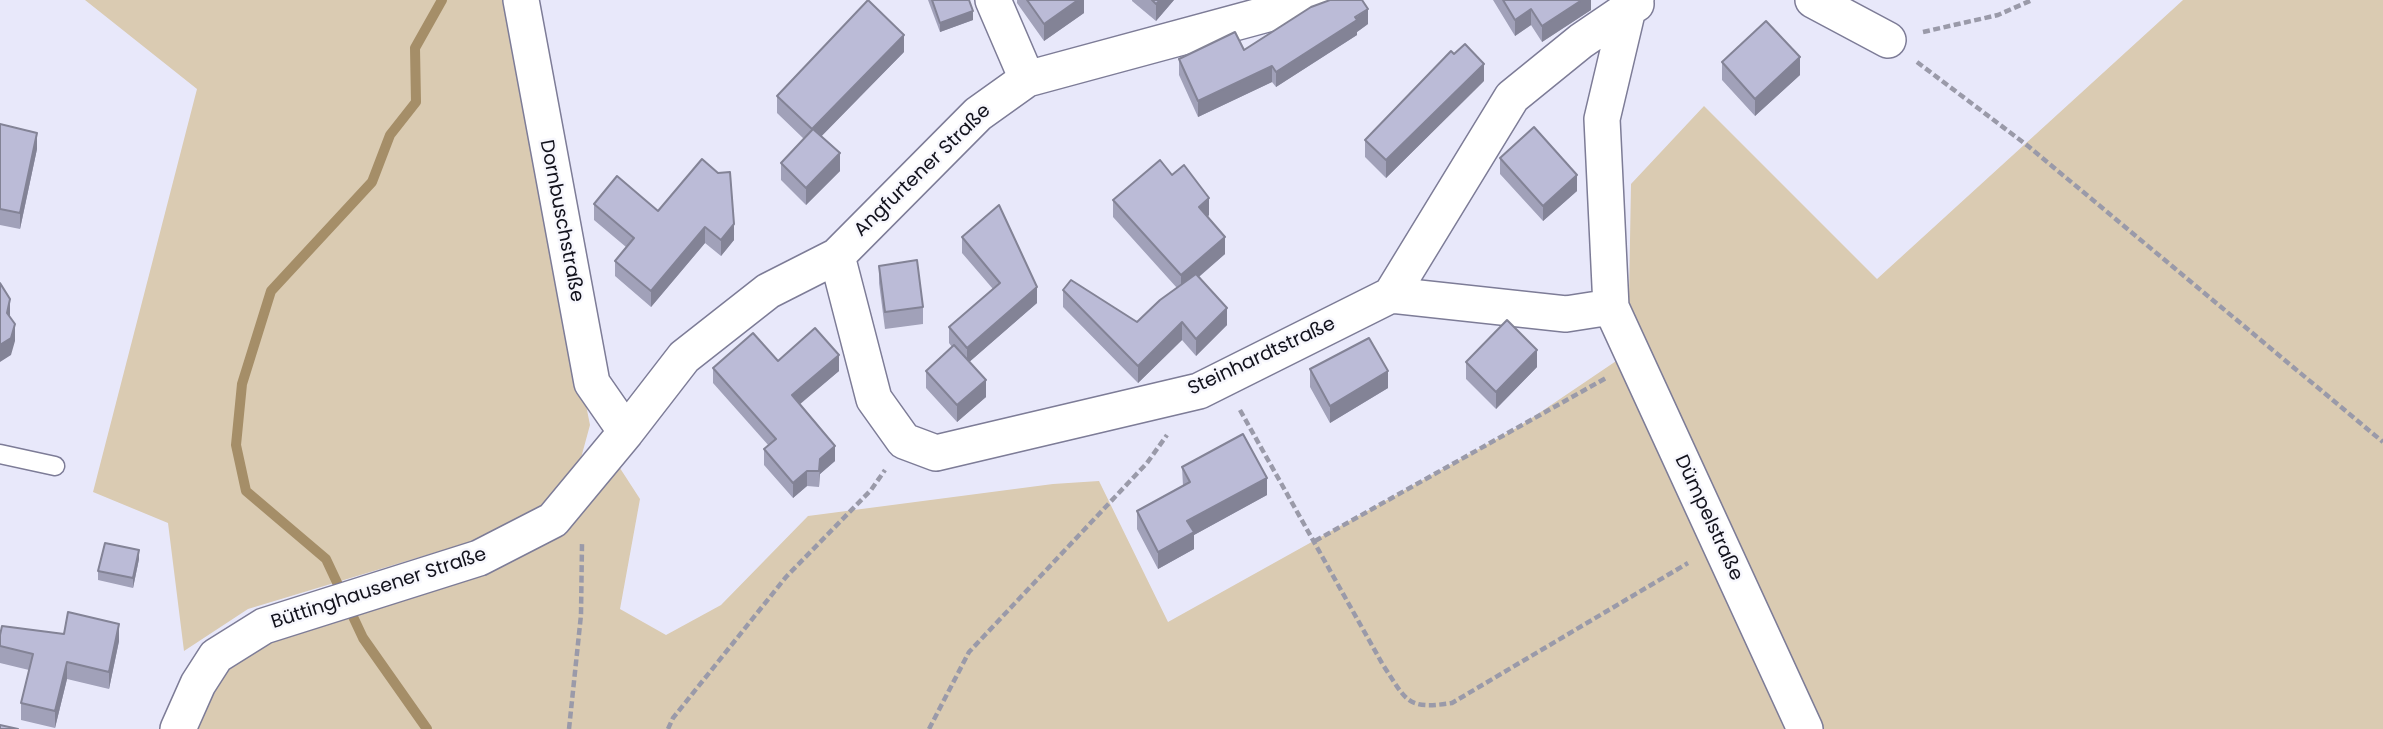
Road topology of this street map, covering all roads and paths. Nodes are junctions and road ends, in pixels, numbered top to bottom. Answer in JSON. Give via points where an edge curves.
{"nodes":[{"id":1,"x":521,"y":0,"type":"edge"},
{"id":2,"x":993,"y":0,"type":"edge"},
{"id":3,"x":1319,"y":0,"type":"edge"},
{"id":4,"x":1813,"y":0,"type":"edge"},
{"id":5,"x":2032,"y":0,"type":"edge"},
{"id":6,"x":1635,"y":3,"type":"edge"},
{"id":7,"x":1888,"y":40,"type":"junction"},
{"id":8,"x":1027,"y":79,"type":"junction"},
{"id":9,"x":837,"y":256,"type":"junction"},
{"id":10,"x":1391,"y":295,"type":"junction"},
{"id":11,"x":1611,"y":307,"type":"junction"},
{"id":12,"x":1642,"y":372,"type":"junction"},
{"id":13,"x":1210,"y":385,"type":"junction"},
{"id":14,"x":626,"y":432,"type":"junction"},
{"id":15,"x":904,"y":441,"type":"junction"},
{"id":16,"x":2383,"y":442,"type":"edge"},
{"id":17,"x":0,"y":454,"type":"edge"},
{"id":18,"x":55,"y":466,"type":"dead end"},
{"id":19,"x":553,"y":520,"type":"junction"},
{"id":20,"x":1315,"y":541,"type":"junction"},
{"id":21,"x":1720,"y":544,"type":"junction"},
{"id":22,"x":178,"y":729,"type":"edge"},
{"id":23,"x":569,"y":729,"type":"edge"},
{"id":24,"x":668,"y":729,"type":"edge"},
{"id":25,"x":929,"y":729,"type":"edge"},
{"id":26,"x":1805,"y":729,"type":"edge"}],
"edges":[{"from":1,"to":14,"type":"street","name":"Dornbuschstraße","via":[[592,383]]},
{"from":2,"to":8,"type":"street"},
{"from":3,"to":8,"type":"street","name":"Angfurtener Straße"},
{"from":4,"to":7,"type":"street"},
{"from":5,"to":7,"type":"path","via":[[1998,15]]},
{"from":6,"to":10,"type":"street","via":[[1512,97]]},
{"from":6,"to":11,"type":"street","name":"Dümpelstraße","via":[[1602,119]]},
{"from":7,"to":16,"type":"path","via":[[2028,146]]},
{"from":8,"to":9,"type":"street","name":"Angfurtener Straße","via":[[978,114]]},
{"from":9,"to":14,"type":"street","name":"Angfurtener Straße","via":[[768,291],[684,357]]},
{"from":9,"to":15,"type":"street","via":[[874,399]]},
{"from":10,"to":11,"type":"street","via":[[1566,314]]},
{"from":10,"to":13,"type":"street","name":"Steinhardtstraße"},
{"from":11,"to":12,"type":"street","name":"Dümpelstraße"},
{"from":12,"to":20,"type":"path","via":[[1608,377]]},
{"from":12,"to":21,"type":"street","name":"Dümpelstraße"},
{"from":13,"to":15,"type":"street","name":"Steinhardtstraße","via":[[936,453]]},
{"from":13,"to":20,"type":"path"},
{"from":13,"to":25,"type":"path","via":[[1147,463],[969,652]]},
{"from":14,"to":19,"type":"street","name":"Büttinghausener Straße"},
{"from":15,"to":24,"type":"path","via":[[871,490],[786,577]]},
{"from":17,"to":18,"type":"lane"},
{"from":19,"to":22,"type":"street","name":"Büttinghausener Straße","via":[[479,558],[264,626],[216,656]]},
{"from":19,"to":23,"type":"path","via":[[582,544],[581,615]]},
{"from":20,"to":21,"type":"path","via":[[1405,699],[1426,707],[1452,703]]},
{"from":21,"to":26,"type":"street","name":"Dümpelstraße"}]}
